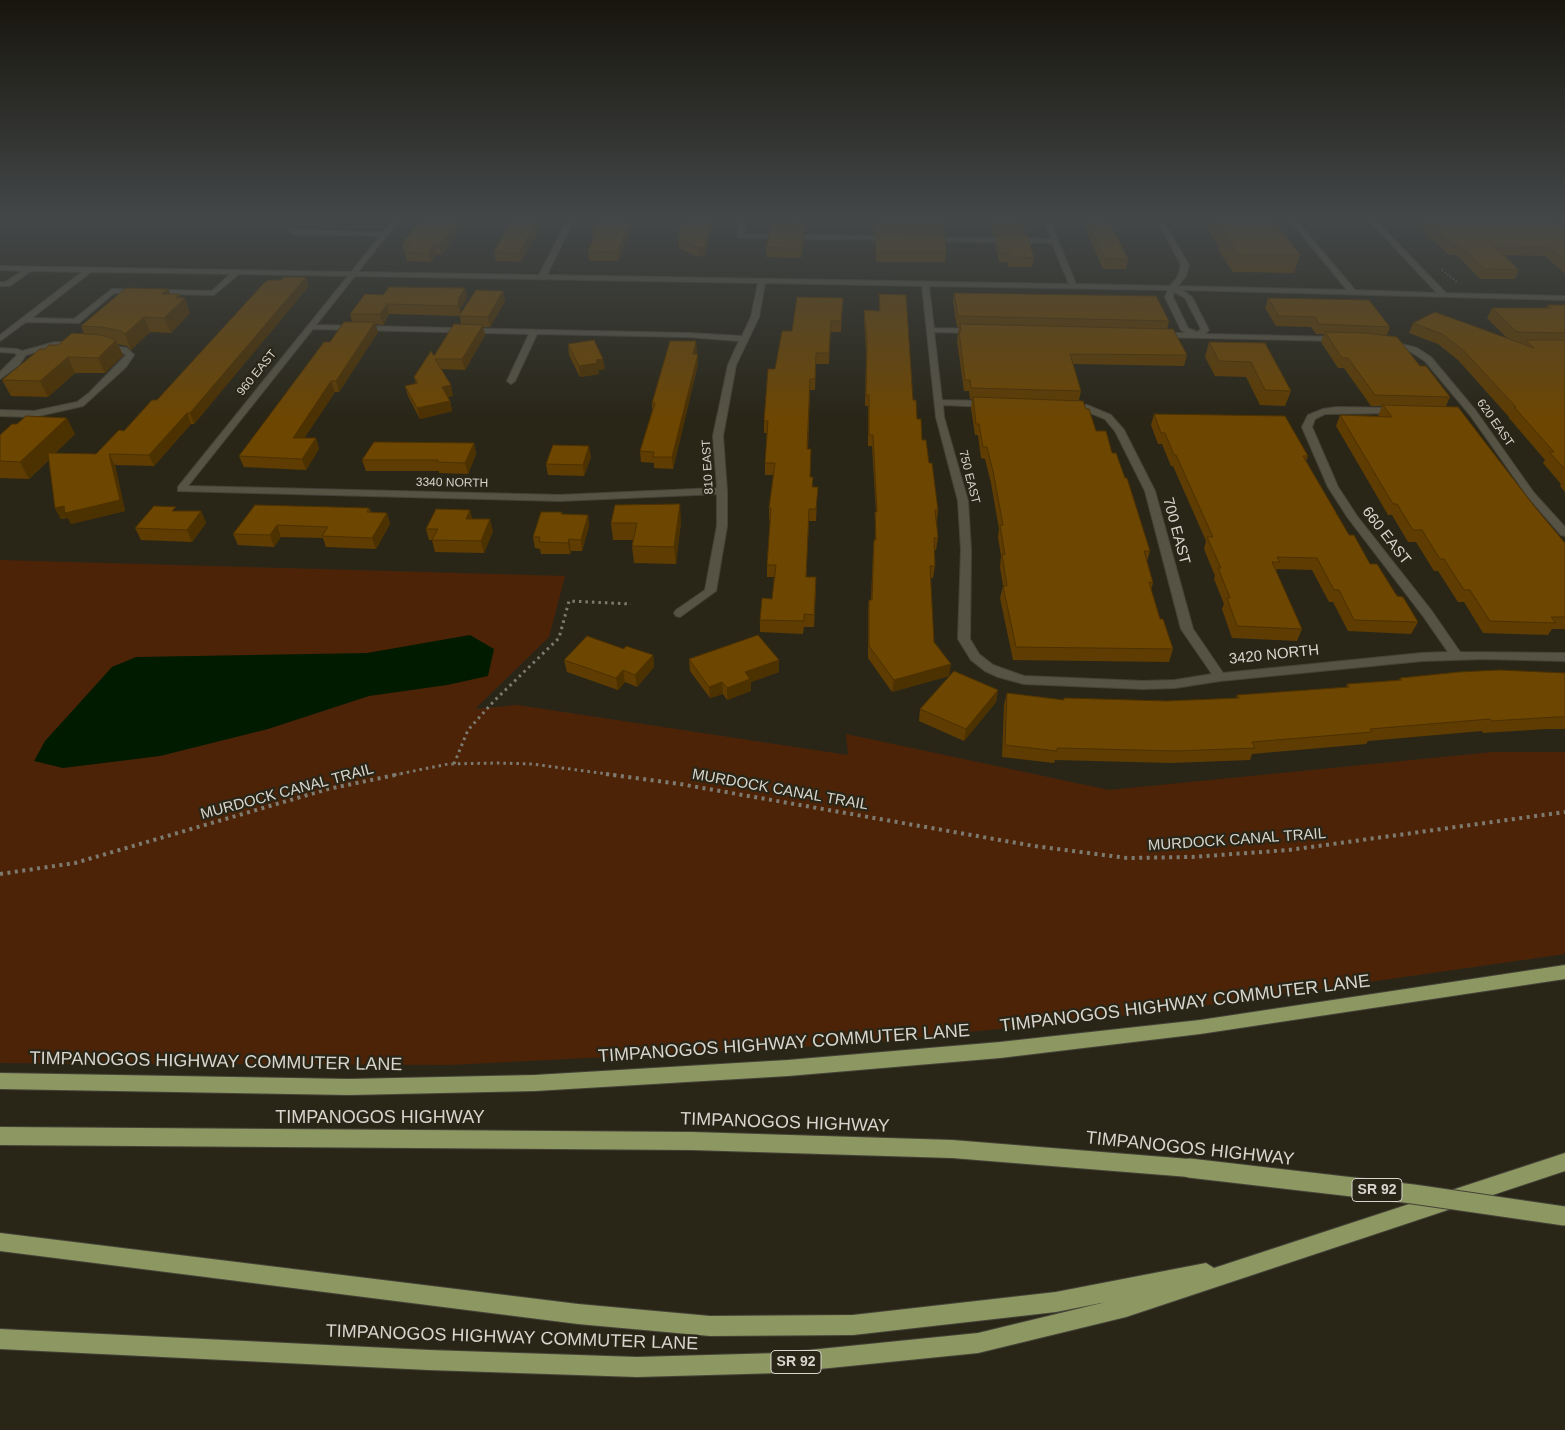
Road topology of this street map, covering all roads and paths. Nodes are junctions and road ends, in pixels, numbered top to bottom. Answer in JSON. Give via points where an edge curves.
{"nodes":[{"id":1,"x":68,"y":286,"type":"edge"},
{"id":2,"x":222,"y":286,"type":"edge"},
{"id":3,"x":342,"y":286,"type":"edge"},
{"id":4,"x":761,"y":286,"type":"edge"},
{"id":5,"x":925,"y":286,"type":"edge"},
{"id":6,"x":1052,"y":286,"type":"edge"},
{"id":7,"x":1072,"y":286,"type":"joint"},
{"id":8,"x":1347,"y":286,"type":"edge"},
{"id":9,"x":1434,"y":286,"type":"edge"},
{"id":10,"x":1172,"y":288,"type":"junction"},
{"id":11,"x":1352,"y":292,"type":"junction"},
{"id":12,"x":1442,"y":294,"type":"junction"},
{"id":13,"x":1565,"y":298,"type":"edge"},
{"id":14,"x":24,"y":320,"type":"junction"},
{"id":15,"x":310,"y":327,"type":"junction"},
{"id":16,"x":929,"y":330,"type":"junction"},
{"id":17,"x":979,"y":331,"type":"edge"},
{"id":18,"x":534,"y":332,"type":"junction"},
{"id":19,"x":1148,"y":334,"type":"edge"},
{"id":20,"x":1198,"y":336,"type":"junction"},
{"id":21,"x":0,"y":339,"type":"edge"},
{"id":22,"x":1344,"y":339,"type":"edge"},
{"id":23,"x":744,"y":340,"type":"junction"},
{"id":24,"x":1377,"y":341,"type":"edge"},
{"id":25,"x":0,"y":350,"type":"edge"},
{"id":26,"x":22,"y":354,"type":"junction"},
{"id":27,"x":0,"y":376,"type":"edge"},
{"id":28,"x":511,"y":380,"type":"dead end"},
{"id":29,"x":938,"y":402,"type":"junction"},
{"id":30,"x":997,"y":404,"type":"edge"},
{"id":31,"x":1055,"y":406,"type":"edge"},
{"id":32,"x":1407,"y":411,"type":"edge"},
{"id":33,"x":0,"y":413,"type":"edge"},
{"id":34,"x":180,"y":489,"type":"joint"},
{"id":35,"x":722,"y":491,"type":"junction"},
{"id":36,"x":1565,"y":533,"type":"edge"},
{"id":37,"x":631,"y":604,"type":"dead end"},
{"id":38,"x":680,"y":613,"type":"dead end"},
{"id":39,"x":1456,"y":655,"type":"junction"},
{"id":40,"x":1565,"y":657,"type":"edge"},
{"id":41,"x":989,"y":668,"type":"joint"},
{"id":42,"x":1220,"y":677,"type":"junction"},
{"id":43,"x":454,"y":764,"type":"junction"},
{"id":44,"x":1565,"y":812,"type":"edge"},
{"id":45,"x":0,"y":874,"type":"edge"},
{"id":46,"x":1565,"y":972,"type":"edge"},
{"id":47,"x":0,"y":1081,"type":"edge"},
{"id":48,"x":0,"y":1136,"type":"edge"},
{"id":49,"x":1565,"y":1162,"type":"edge"},
{"id":50,"x":1565,"y":1216,"type":"edge"},
{"id":51,"x":0,"y":1242,"type":"edge"},
{"id":52,"x":1255,"y":1264,"type":"junction"},
{"id":53,"x":0,"y":1339,"type":"edge"}],
"edges":[{"from":1,"to":14,"type":"street"},
{"from":2,"to":14,"type":"street","via":[[214,293],[112,291],[76,321]]},
{"from":3,"to":15,"type":"street","name":"960 EAST"},
{"from":4,"to":23,"type":"street","name":"810 EAST","via":[[755,317]]},
{"from":5,"to":16,"type":"street","name":"750 EAST"},
{"from":6,"to":7,"type":"street"},
{"from":7,"to":10,"type":"street"},
{"from":8,"to":11,"type":"street"},
{"from":9,"to":12,"type":"street"},
{"from":10,"to":11,"type":"street"},
{"from":10,"to":20,"type":"street","via":[[1169,297],[1185,330]]},
{"from":10,"to":20,"type":"street","via":[[1188,297],[1205,330]]},
{"from":11,"to":12,"type":"street"},
{"from":12,"to":13,"type":"street"},
{"from":14,"to":21,"type":"street"},
{"from":15,"to":18,"type":"street"},
{"from":15,"to":34,"type":"street","name":"960 EAST"},
{"from":16,"to":17,"type":"street"},
{"from":16,"to":29,"type":"street","name":"750 EAST"},
{"from":18,"to":23,"type":"street","via":[[688,335]]},
{"from":18,"to":28,"type":"street"},
{"from":19,"to":20,"type":"street"},
{"from":20,"to":22,"type":"street"},
{"from":23,"to":35,"type":"street","name":"810 EAST","via":[[732,365],[718,436]]},
{"from":24,"to":36,"type":"street","name":"620 EAST","via":[[1392,342],[1414,350],[1428,360],[1531,495]]},
{"from":25,"to":26,"type":"street"},
{"from":26,"to":27,"type":"street"},
{"from":26,"to":33,"type":"street","via":[[56,344],[108,346],[130,355],[124,365],[80,404],[34,414]]},
{"from":29,"to":30,"type":"street"},
{"from":29,"to":41,"type":"street","name":"750 EAST","via":[[966,520],[964,639],[975,657]]},
{"from":31,"to":42,"type":"street","name":"700 EAST","via":[[1084,407],[1108,417],[1120,430],[1150,491],[1188,629]]},
{"from":32,"to":39,"type":"street","name":"660 EAST","via":[[1323,412],[1311,417],[1307,427],[1333,487],[1352,518]]},
{"from":34,"to":35,"type":"street","name":"3340 NORTH","via":[[560,498]]},
{"from":35,"to":38,"type":"street","name":"810 EAST","via":[[722,526],[710,591]]},
{"from":37,"to":43,"type":"path","via":[[569,601],[559,638],[468,730]]},
{"from":39,"to":40,"type":"street","name":"3420 NORTH"},
{"from":39,"to":42,"type":"street","name":"3420 NORTH"},
{"from":41,"to":42,"type":"street","name":"3420 NORTH","via":[[1024,680],[1061,682],[1175,684]]},
{"from":43,"to":44,"type":"path","name":"MURDOCK CANAL TRAIL","via":[[532,764],[680,784],[1025,844],[1141,858],[1289,850]]},
{"from":43,"to":45,"type":"path","name":"MURDOCK CANAL TRAIL","via":[[328,789],[76,862]]},
{"from":46,"to":47,"type":"main road","name":"TIMPANOGOS HIGHWAY COMMUTER LANE","via":[[1200,1027],[1000,1050],[788,1068],[535,1083],[349,1087]]},
{"from":48,"to":50,"type":"main road","name":"TIMPANOGOS HIGHWAY","number":"SR 92","bridge":true,"via":[[702,1141],[952,1150],[1189,1168],[1413,1194]]},
{"from":49,"to":52,"type":"main road","name":"TIMPANOGOS HIGHWAY COMMUTER LANE","number":"SR 92"},
{"from":51,"to":52,"type":"main road","via":[[578,1314],[710,1326],[853,1325],[1056,1302]]},
{"from":52,"to":53,"type":"main road","name":"TIMPANOGOS HIGHWAY COMMUTER LANE","number":"SR 92","via":[[1126,1307],[978,1343],[780,1363],[627,1366],[429,1360]]}]}
